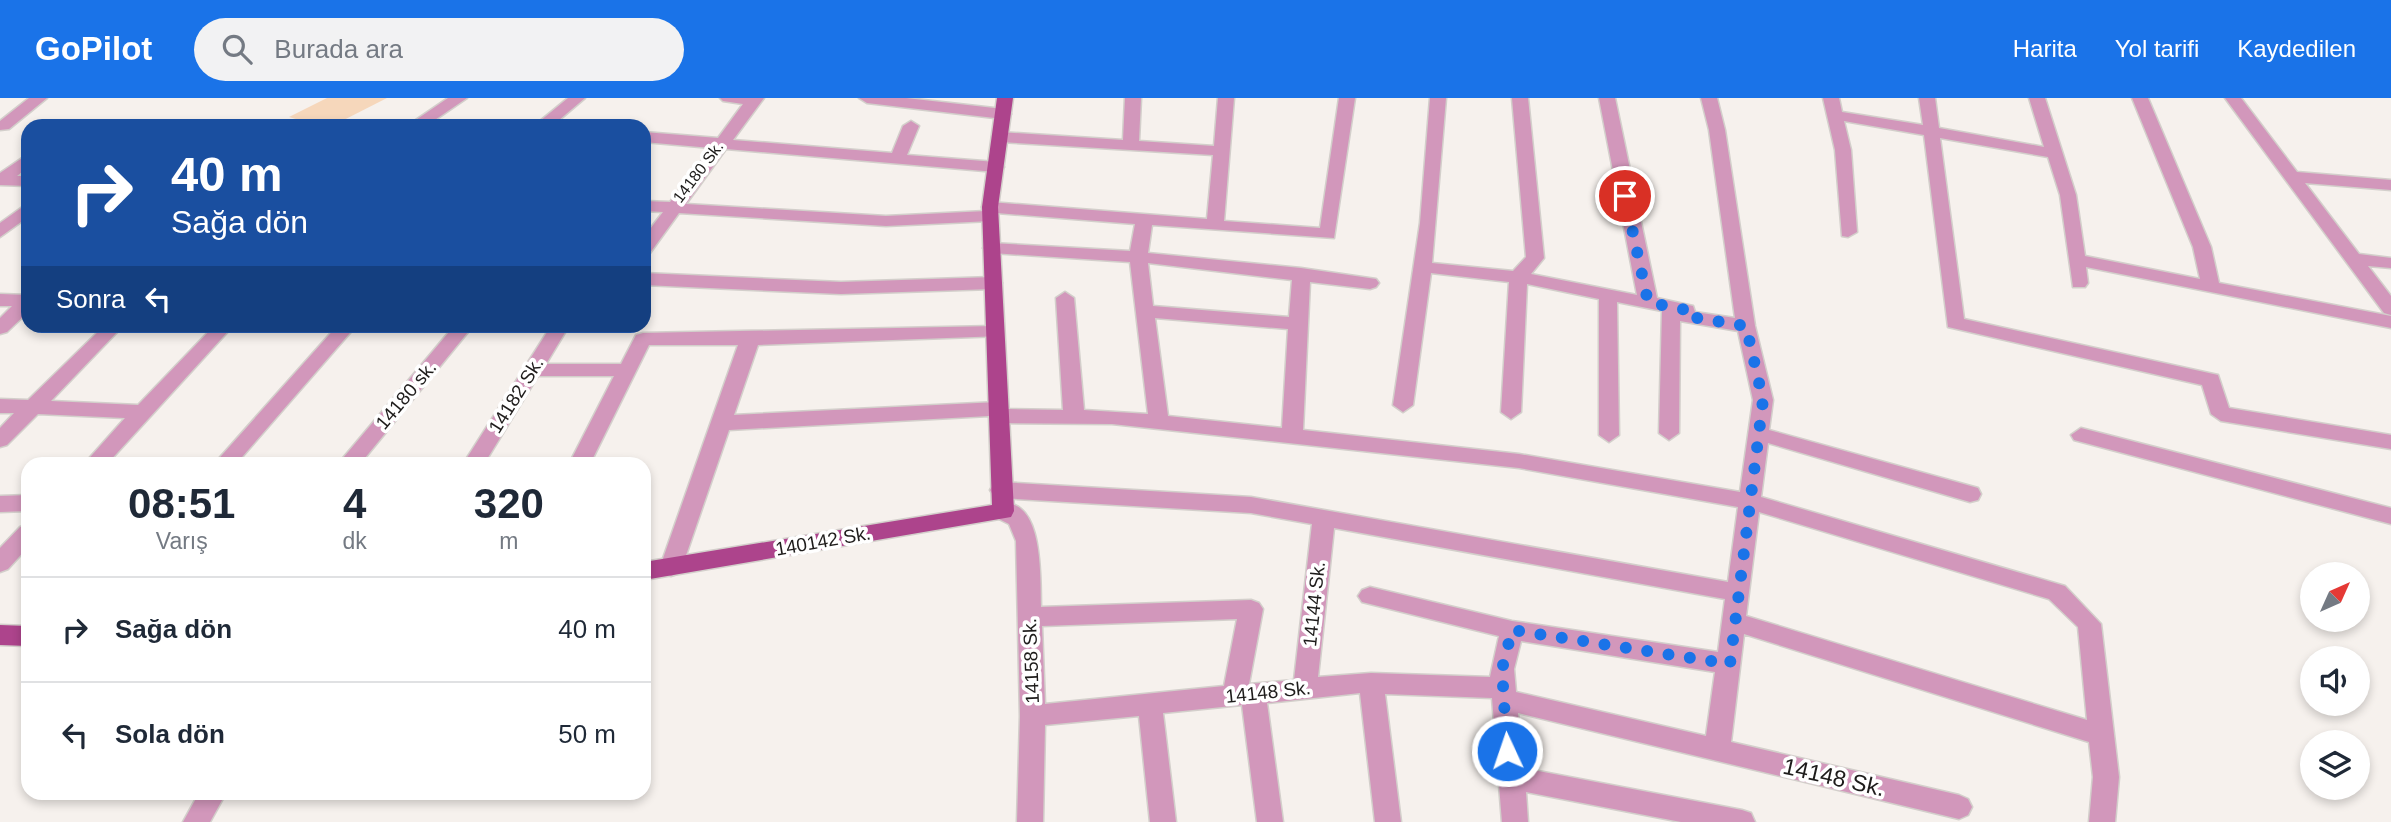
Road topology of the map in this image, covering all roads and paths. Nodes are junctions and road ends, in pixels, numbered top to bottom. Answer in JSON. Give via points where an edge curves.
{"nodes":[{"id":1,"x":39,"y":98,"type":"edge"},
{"id":2,"x":459,"y":98,"type":"edge"},
{"id":3,"x":577,"y":98,"type":"edge"},
{"id":4,"x":728,"y":98,"type":"edge"},
{"id":5,"x":867,"y":98,"type":"edge"},
{"id":6,"x":1133,"y":98,"type":"edge"},
{"id":7,"x":1226,"y":98,"type":"edge"},
{"id":8,"x":1347,"y":98,"type":"edge"},
{"id":9,"x":1438,"y":98,"type":"edge"},
{"id":10,"x":1520,"y":98,"type":"edge"},
{"id":11,"x":1607,"y":98,"type":"edge"},
{"id":12,"x":1709,"y":98,"type":"edge"},
{"id":13,"x":1831,"y":98,"type":"edge"},
{"id":14,"x":1927,"y":98,"type":"edge"},
{"id":15,"x":2037,"y":98,"type":"edge"},
{"id":16,"x":2140,"y":98,"type":"edge"},
{"id":17,"x":2233,"y":98,"type":"edge"},
{"id":18,"x":754,"y":99,"type":"edge"},
{"id":19,"x":1004,"y":106,"type":"edge"},
{"id":20,"x":1835,"y":115,"type":"junction"},
{"id":21,"x":426,"y":119,"type":"edge"},
{"id":22,"x":551,"y":119,"type":"edge"},
{"id":23,"x":1,"y":126,"type":"edge"},
{"id":24,"x":911,"y":126,"type":"dead end"},
{"id":25,"x":21,"y":127,"type":"edge"},
{"id":26,"x":1933,"y":131,"type":"junction"},
{"id":27,"x":1000,"y":137,"type":"junction"},
{"id":28,"x":651,"y":139,"type":"edge"},
{"id":29,"x":718,"y":145,"type":"junction"},
{"id":30,"x":1131,"y":145,"type":"junction"},
{"id":31,"x":1219,"y":151,"type":"junction"},
{"id":32,"x":2054,"y":153,"type":"junction"},
{"id":33,"x":897,"y":160,"type":"junction"},
{"id":34,"x":21,"y":164,"type":"edge"},
{"id":35,"x":996,"y":167,"type":"junction"},
{"id":36,"x":2294,"y":177,"type":"junction"},
{"id":37,"x":1,"y":180,"type":"edge"},
{"id":38,"x":21,"y":181,"type":"edge"},
{"id":39,"x":2391,"y":185,"type":"edge"},
{"id":40,"x":651,"y":206,"type":"edge"},
{"id":41,"x":672,"y":208,"type":"junction"},
{"id":42,"x":990,"y":212,"type":"junction"},
{"id":43,"x":21,"y":214,"type":"edge"},
{"id":44,"x":1144,"y":219,"type":"junction"},
{"id":45,"x":1215,"y":225,"type":"junction"},
{"id":46,"x":0,"y":232,"type":"edge"},
{"id":47,"x":1848,"y":232,"type":"dead end"},
{"id":48,"x":651,"y":238,"type":"edge"},
{"id":49,"x":992,"y":248,"type":"junction"},
{"id":50,"x":1138,"y":257,"type":"junction"},
{"id":51,"x":2354,"y":258,"type":"junction"},
{"id":52,"x":2076,"y":260,"type":"junction"},
{"id":53,"x":2391,"y":263,"type":"edge"},
{"id":54,"x":1423,"y":267,"type":"junction"},
{"id":55,"x":1301,"y":273,"type":"junction"},
{"id":56,"x":1518,"y":277,"type":"junction"},
{"id":57,"x":651,"y":279,"type":"edge"},
{"id":58,"x":993,"y":283,"type":"junction"},
{"id":59,"x":1370,"y":283,"type":"dead end"},
{"id":60,"x":2079,"y":283,"type":"dead end"},
{"id":61,"x":2211,"y":286,"type":"junction"},
{"id":62,"x":1608,"y":294,"type":"junction"},
{"id":63,"x":1065,"y":298,"type":"dead end"},
{"id":64,"x":0,"y":300,"type":"edge"},
{"id":65,"x":21,"y":301,"type":"edge"},
{"id":66,"x":1648,"y":302,"type":"junction"},
{"id":67,"x":21,"y":308,"type":"edge"},
{"id":68,"x":1671,"y":308,"type":"junction"},
{"id":69,"x":2391,"y":309,"type":"edge"},
{"id":70,"x":1145,"y":311,"type":"junction"},
{"id":71,"x":2391,"y":322,"type":"edge"},
{"id":72,"x":1298,"y":324,"type":"junction"},
{"id":73,"x":1746,"y":326,"type":"junction"},
{"id":74,"x":0,"y":328,"type":"edge"},
{"id":75,"x":995,"y":332,"type":"junction"},
{"id":76,"x":107,"y":333,"type":"edge"},
{"id":77,"x":217,"y":333,"type":"edge"},
{"id":78,"x":341,"y":333,"type":"edge"},
{"id":79,"x":458,"y":333,"type":"edge"},
{"id":80,"x":556,"y":333,"type":"edge"},
{"id":81,"x":750,"y":339,"type":"junction"},
{"id":82,"x":532,"y":370,"type":"junction"},
{"id":83,"x":626,"y":370,"type":"junction"},
{"id":84,"x":1403,"y":405,"type":"dead end"},
{"id":85,"x":0,"y":406,"type":"edge"},
{"id":86,"x":34,"y":406,"type":"junction"},
{"id":87,"x":143,"y":412,"type":"junction"},
{"id":88,"x":1511,"y":412,"type":"dead end"},
{"id":89,"x":999,"y":413,"type":"junction"},
{"id":90,"x":1074,"y":417,"type":"junction"},
{"id":91,"x":1159,"y":422,"type":"junction"},
{"id":92,"x":721,"y":423,"type":"junction"},
{"id":93,"x":1669,"y":433,"type":"dead end"},
{"id":94,"x":1759,"y":434,"type":"junction"},
{"id":95,"x":1609,"y":435,"type":"dead end"},
{"id":96,"x":2081,"y":435,"type":"dead end"},
{"id":97,"x":1292,"y":436,"type":"junction"},
{"id":98,"x":0,"y":440,"type":"edge"},
{"id":99,"x":2391,"y":442,"type":"edge"},
{"id":100,"x":101,"y":457,"type":"edge"},
{"id":101,"x":230,"y":457,"type":"edge"},
{"id":102,"x":354,"y":457,"type":"edge"},
{"id":103,"x":477,"y":457,"type":"edge"},
{"id":104,"x":582,"y":457,"type":"edge"},
{"id":105,"x":1970,"y":494,"type":"dead end"},
{"id":106,"x":1002,"y":500,"type":"junction"},
{"id":107,"x":1752,"y":502,"type":"junction"},
{"id":108,"x":21,"y":503,"type":"edge"},
{"id":109,"x":0,"y":504,"type":"edge"},
{"id":110,"x":2391,"y":516,"type":"edge"},
{"id":111,"x":1324,"y":519,"type":"junction"},
{"id":112,"x":21,"y":540,"type":"edge"},
{"id":113,"x":0,"y":563,"type":"edge"},
{"id":114,"x":671,"y":567,"type":"junction"},
{"id":115,"x":651,"y":570,"type":"edge"},
{"id":116,"x":1740,"y":593,"type":"junction"},
{"id":117,"x":1370,"y":596,"type":"dead end"},
{"id":118,"x":1030,"y":617,"type":"junction"},
{"id":119,"x":1736,"y":621,"type":"junction"},
{"id":120,"x":1512,"y":630,"type":"junction"},
{"id":121,"x":0,"y":635,"type":"edge"},
{"id":122,"x":21,"y":636,"type":"edge"},
{"id":123,"x":1730,"y":664,"type":"junction"},
{"id":124,"x":1371,"y":683,"type":"junction"},
{"id":125,"x":1305,"y":688,"type":"junction"},
{"id":126,"x":1504,"y":694,"type":"junction"},
{"id":127,"x":1244,"y":695,"type":"junction"},
{"id":128,"x":1150,"y":705,"type":"junction"},
{"id":129,"x":1033,"y":716,"type":"junction"},
{"id":130,"x":2101,"y":735,"type":"junction"},
{"id":131,"x":1717,"y":750,"type":"junction"},
{"id":132,"x":1509,"y":777,"type":"junction"},
{"id":133,"x":209,"y":800,"type":"edge"},
{"id":134,"x":1959,"y":807,"type":"dead end"},
{"id":135,"x":196,"y":822,"type":"edge"},
{"id":136,"x":1030,"y":822,"type":"edge"},
{"id":137,"x":1163,"y":822,"type":"edge"},
{"id":138,"x":1270,"y":822,"type":"edge"},
{"id":139,"x":1388,"y":822,"type":"edge"},
{"id":140,"x":1515,"y":822,"type":"edge"},
{"id":141,"x":1742,"y":822,"type":"edge"},
{"id":142,"x":2102,"y":822,"type":"edge"}],
"edges":[{"from":1,"to":23,"type":"street"},
{"from":2,"to":21,"type":"street"},
{"from":3,"to":22,"type":"street"},
{"from":4,"to":18,"type":"street"},
{"from":5,"to":19,"type":"street"},
{"from":6,"to":30,"type":"street"},
{"from":7,"to":31,"type":"street"},
{"from":8,"to":45,"type":"street","via":[[1328,234]]},
{"from":9,"to":54,"type":"street"},
{"from":10,"to":56,"type":"street","via":[[1535,258]]},
{"from":11,"to":66,"type":"street"},
{"from":12,"to":73,"type":"street"},
{"from":13,"to":20,"type":"street"},
{"from":14,"to":26,"type":"street"},
{"from":15,"to":32,"type":"street"},
{"from":16,"to":61,"type":"street","via":[[2202,247]]},
{"from":17,"to":36,"type":"street"},
{"from":18,"to":29,"type":"street","name":"14180 Sk."},
{"from":19,"to":27,"type":"main road"},
{"from":20,"to":26,"type":"street"},
{"from":20,"to":47,"type":"street","via":[[1843,150]]},
{"from":23,"to":25,"type":"street"},
{"from":24,"to":33,"type":"street"},
{"from":26,"to":32,"type":"street"},
{"from":26,"to":99,"type":"street","via":[[1955,323],[2211,380],[2221,414]]},
{"from":27,"to":30,"type":"street"},
{"from":27,"to":35,"type":"main road"},
{"from":28,"to":29,"type":"street"},
{"from":29,"to":33,"type":"street"},
{"from":29,"to":41,"type":"street","name":"14180 Sk."},
{"from":30,"to":31,"type":"street"},
{"from":31,"to":45,"type":"street"},
{"from":32,"to":52,"type":"street","via":[[2068,195]]},
{"from":33,"to":35,"type":"street"},
{"from":34,"to":37,"type":"street"},
{"from":35,"to":42,"type":"main road"},
{"from":36,"to":39,"type":"street"},
{"from":36,"to":51,"type":"street"},
{"from":37,"to":38,"type":"street"},
{"from":40,"to":41,"type":"street"},
{"from":41,"to":42,"type":"street","via":[[886,221]]},
{"from":41,"to":48,"type":"street","name":"14180 Sk."},
{"from":42,"to":44,"type":"street"},
{"from":42,"to":49,"type":"main road"},
{"from":43,"to":46,"type":"street"},
{"from":44,"to":45,"type":"street"},
{"from":44,"to":50,"type":"street"},
{"from":49,"to":50,"type":"street"},
{"from":49,"to":58,"type":"main road"},
{"from":50,"to":55,"type":"street"},
{"from":50,"to":70,"type":"street"},
{"from":51,"to":53,"type":"street"},
{"from":51,"to":69,"type":"street"},
{"from":52,"to":60,"type":"street"},
{"from":52,"to":61,"type":"street"},
{"from":54,"to":56,"type":"street"},
{"from":54,"to":84,"type":"street"},
{"from":55,"to":59,"type":"street"},
{"from":55,"to":72,"type":"street"},
{"from":56,"to":62,"type":"street"},
{"from":56,"to":88,"type":"street"},
{"from":57,"to":58,"type":"street","via":[[841,288]]},
{"from":58,"to":75,"type":"main road"},
{"from":61,"to":71,"type":"street"},
{"from":62,"to":66,"type":"street"},
{"from":62,"to":95,"type":"street"},
{"from":63,"to":90,"type":"street"},
{"from":64,"to":65,"type":"street"},
{"from":66,"to":68,"type":"street"},
{"from":67,"to":74,"type":"street"},
{"from":68,"to":73,"type":"street","via":[[1686,310],[1685,316]]},
{"from":68,"to":93,"type":"street"},
{"from":70,"to":72,"type":"street"},
{"from":70,"to":91,"type":"street"},
{"from":72,"to":97,"type":"street"},
{"from":73,"to":94,"type":"street","via":[[1763,400]]},
{"from":75,"to":81,"type":"street"},
{"from":75,"to":89,"type":"main road"},
{"from":76,"to":86,"type":"street"},
{"from":77,"to":87,"type":"street"},
{"from":78,"to":101,"type":"street"},
{"from":79,"to":102,"type":"street","name":"14180 sk."},
{"from":80,"to":82,"type":"street","name":"14182 Sk."},
{"from":81,"to":83,"type":"street","via":[[643,339]]},
{"from":81,"to":92,"type":"street"},
{"from":82,"to":83,"type":"street"},
{"from":82,"to":103,"type":"street","name":"14182 Sk."},
{"from":83,"to":104,"type":"street"},
{"from":85,"to":86,"type":"street"},
{"from":86,"to":87,"type":"street"},
{"from":86,"to":98,"type":"street"},
{"from":87,"to":100,"type":"street"},
{"from":89,"to":90,"type":"street"},
{"from":89,"to":92,"type":"street"},
{"from":89,"to":106,"type":"main road"},
{"from":90,"to":91,"type":"street"},
{"from":91,"to":97,"type":"street"},
{"from":92,"to":114,"type":"street"},
{"from":94,"to":105,"type":"street"},
{"from":94,"to":107,"type":"street"},
{"from":96,"to":110,"type":"street"},
{"from":97,"to":107,"type":"street","via":[[1518,461]]},
{"from":106,"to":111,"type":"street","via":[[1251,505]]},
{"from":106,"to":114,"type":"main road","name":"140142 Sk."},
{"from":106,"to":118,"type":"street","name":"14158 Sk.","via":[[1018,519],[1027,541]]},
{"from":107,"to":116,"type":"street"},
{"from":107,"to":130,"type":"street","via":[[2057,592],[2089,624]]},
{"from":108,"to":109,"type":"street"},
{"from":111,"to":116,"type":"street"},
{"from":111,"to":125,"type":"street","name":"14144 Sk."},
{"from":112,"to":113,"type":"street"},
{"from":114,"to":115,"type":"main road","name":"140142 Sk."},
{"from":116,"to":119,"type":"street"},
{"from":117,"to":120,"type":"street"},
{"from":118,"to":127,"type":"street","via":[[1251,609]]},
{"from":118,"to":129,"type":"street","name":"14158 Sk."},
{"from":119,"to":123,"type":"street"},
{"from":119,"to":130,"type":"street"},
{"from":120,"to":123,"type":"street"},
{"from":120,"to":126,"type":"street","via":[[1502,669]]},
{"from":121,"to":122,"type":"main road"},
{"from":123,"to":131,"type":"street"},
{"from":124,"to":125,"type":"street","name":"14148 Sk."},
{"from":124,"to":126,"type":"street","name":"14148 Sk."},
{"from":124,"to":139,"type":"street"},
{"from":125,"to":127,"type":"street","name":"14148 Sk."},
{"from":126,"to":131,"type":"street","name":"14148 Sk."},
{"from":126,"to":132,"type":"street"},
{"from":127,"to":128,"type":"street","name":"14148 Sk."},
{"from":127,"to":138,"type":"street"},
{"from":128,"to":129,"type":"street","name":"14148 Sk."},
{"from":128,"to":137,"type":"street"},
{"from":129,"to":136,"type":"street","name":"14158 Sk."},
{"from":130,"to":142,"type":"street","via":[[2106,777]]},
{"from":131,"to":134,"type":"street","name":"14148 Sk."},
{"from":132,"to":140,"type":"street"},
{"from":132,"to":141,"type":"street"},
{"from":133,"to":135,"type":"street"}]}
